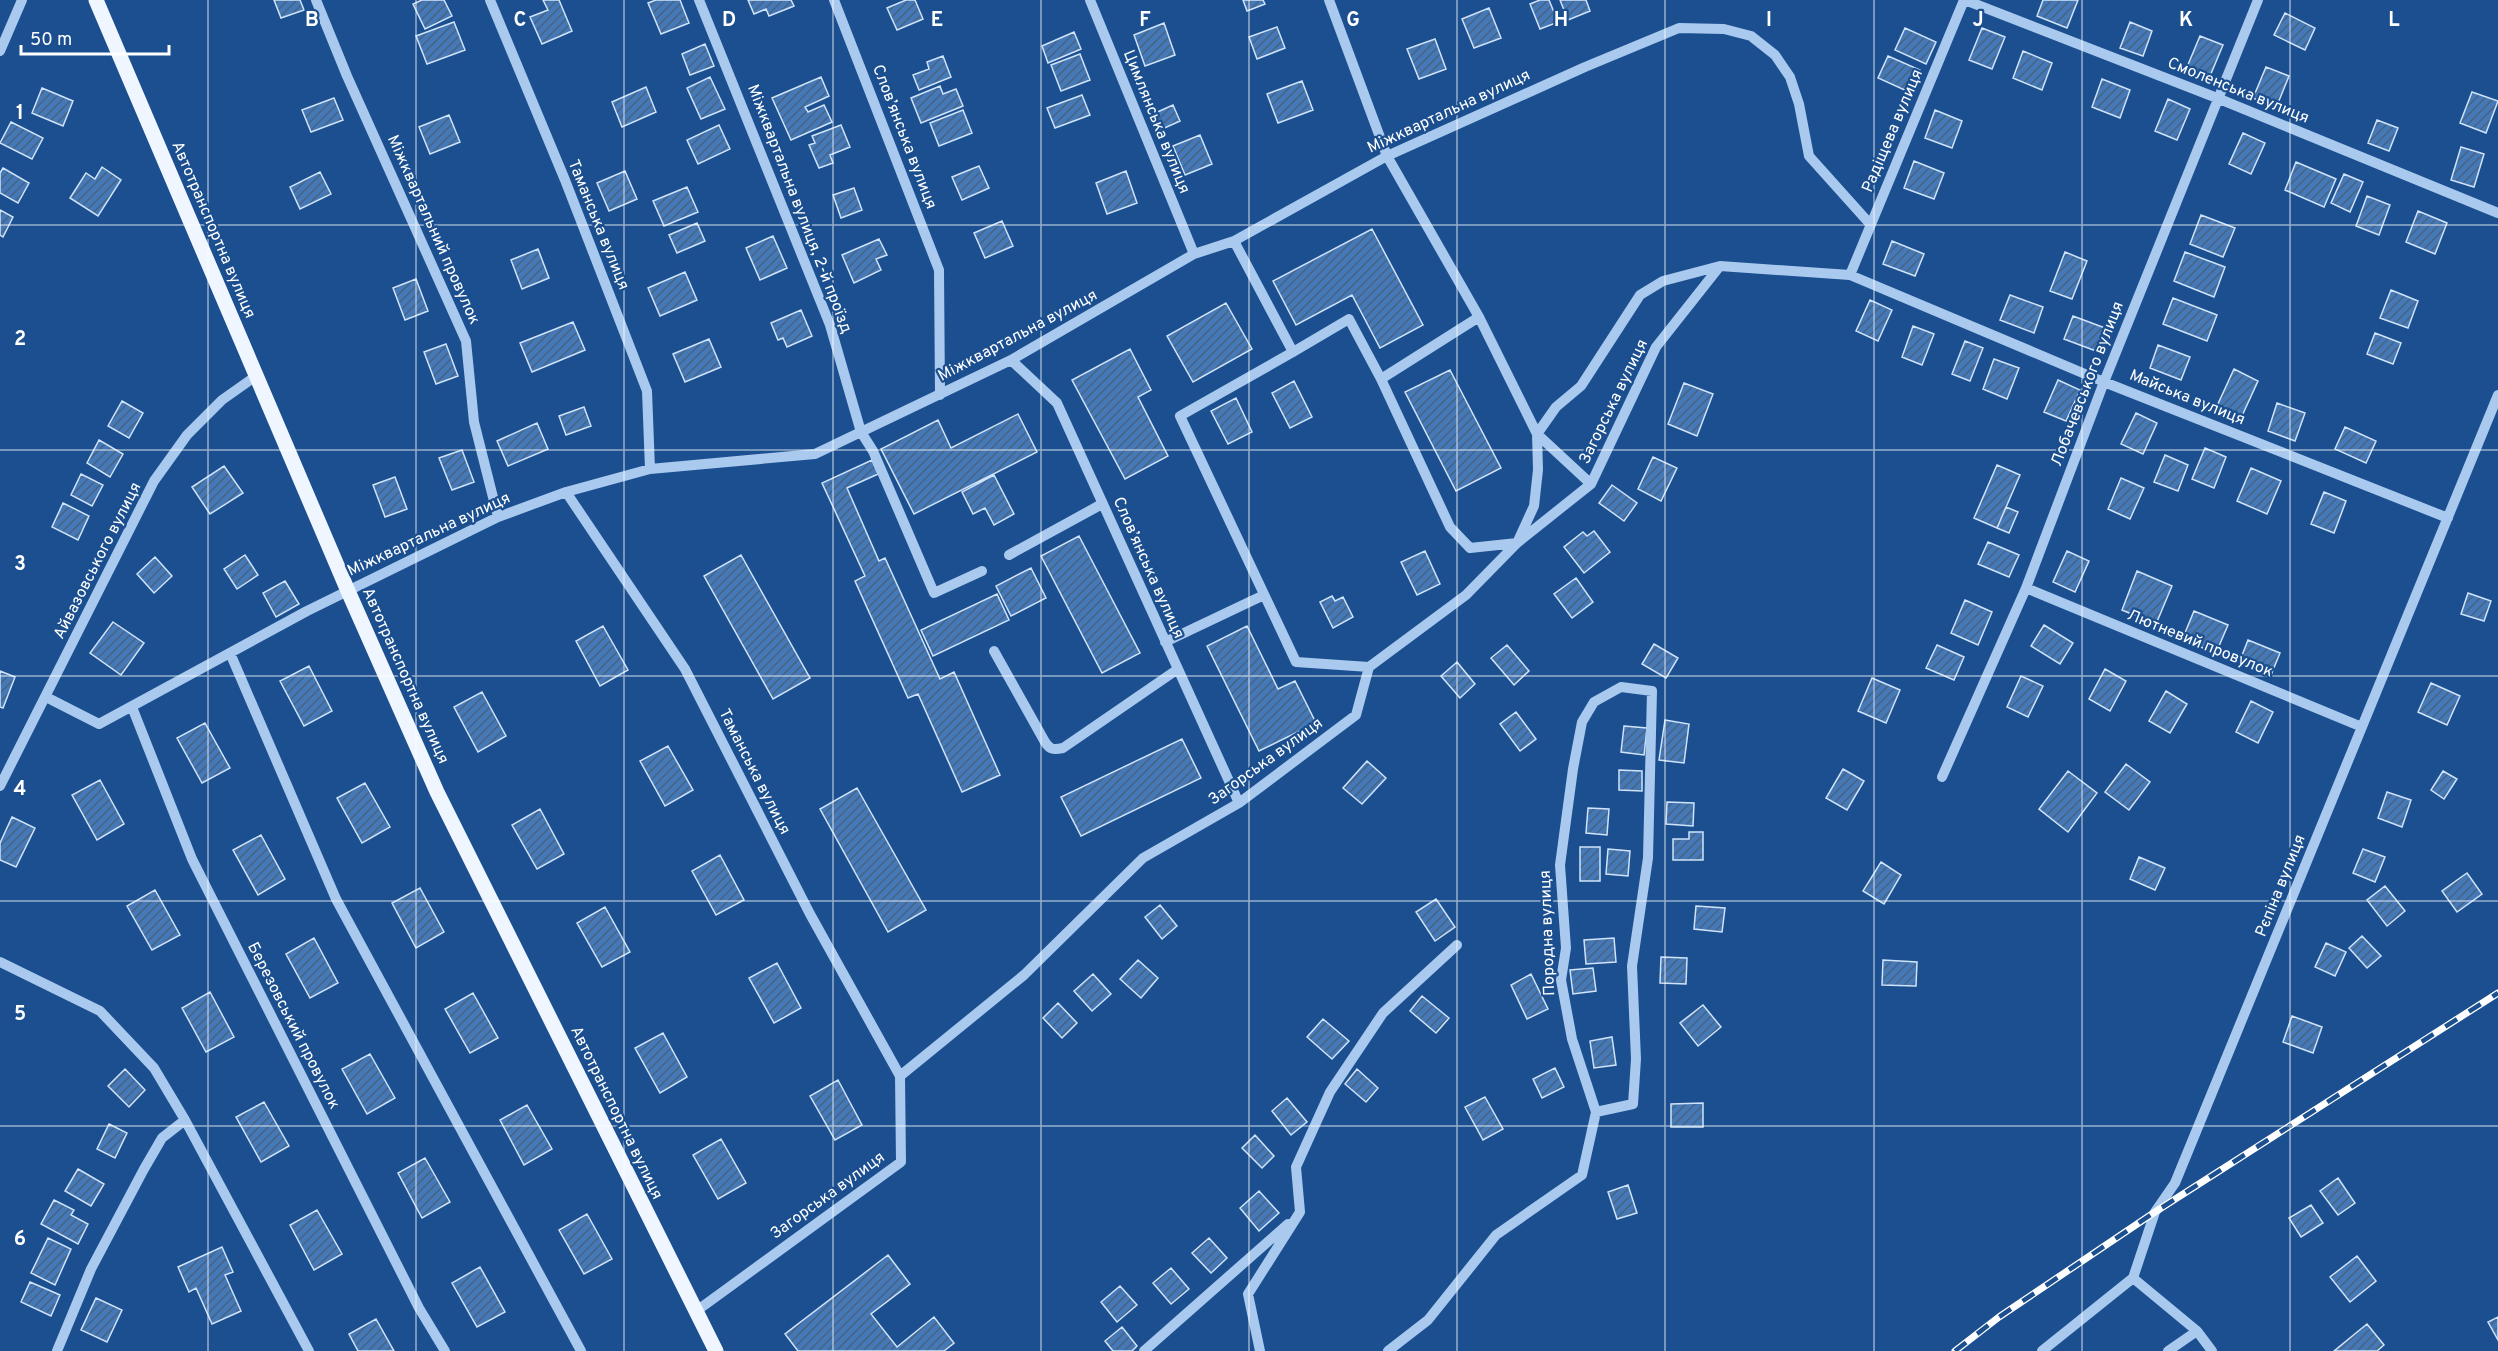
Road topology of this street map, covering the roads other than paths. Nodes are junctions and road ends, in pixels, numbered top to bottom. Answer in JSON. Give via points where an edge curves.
{"nodes":[{"id":1,"x":22,"y":0,"type":"edge"},
{"id":2,"x":96,"y":0,"type":"edge"},
{"id":3,"x":316,"y":0,"type":"edge"},
{"id":4,"x":490,"y":0,"type":"edge"},
{"id":5,"x":699,"y":0,"type":"edge"},
{"id":6,"x":834,"y":0,"type":"edge"},
{"id":7,"x":1090,"y":0,"type":"edge"},
{"id":8,"x":1329,"y":0,"type":"edge"},
{"id":9,"x":1965,"y":0,"type":"edge"},
{"id":10,"x":2258,"y":0,"type":"edge"},
{"id":11,"x":0,"y":51,"type":"edge"},
{"id":12,"x":2217,"y":98,"type":"junction"},
{"id":13,"x":1387,"y":156,"type":"junction"},
{"id":14,"x":2498,"y":213,"type":"edge"},
{"id":15,"x":1870,"y":224,"type":"junction"},
{"id":16,"x":1234,"y":242,"type":"junction"},
{"id":17,"x":1194,"y":254,"type":"junction"},
{"id":18,"x":1720,"y":266,"type":"junction"},
{"id":19,"x":1850,"y":275,"type":"junction"},
{"id":20,"x":1479,"y":317,"type":"junction"},
{"id":21,"x":1293,"y":352,"type":"junction"},
{"id":22,"x":1011,"y":360,"type":"junction"},
{"id":23,"x":256,"y":376,"type":"junction"},
{"id":24,"x":1382,"y":379,"type":"junction"},
{"id":25,"x":2104,"y":382,"type":"junction"},
{"id":26,"x":940,"y":395,"type":"junction"},
{"id":27,"x":2498,"y":395,"type":"edge"},
{"id":28,"x":861,"y":432,"type":"junction"},
{"id":29,"x":1537,"y":434,"type":"junction"},
{"id":30,"x":650,"y":469,"type":"junction"},
{"id":31,"x":1591,"y":484,"type":"junction"},
{"id":32,"x":566,"y":492,"type":"junction"},
{"id":33,"x":1102,"y":504,"type":"junction"},
{"id":34,"x":498,"y":517,"type":"junction"},
{"id":35,"x":2448,"y":518,"type":"junction"},
{"id":36,"x":1517,"y":543,"type":"junction"},
{"id":37,"x":1009,"y":555,"type":"dead end"},
{"id":38,"x":982,"y":570,"type":"dead end"},
{"id":39,"x":2026,"y":588,"type":"junction"},
{"id":40,"x":348,"y":591,"type":"junction"},
{"id":41,"x":1264,"y":595,"type":"junction"},
{"id":42,"x":1165,"y":642,"type":"junction"},
{"id":43,"x":994,"y":651,"type":"dead end"},
{"id":44,"x":230,"y":653,"type":"junction"},
{"id":45,"x":1369,"y":667,"type":"junction"},
{"id":46,"x":1178,"y":669,"type":"junction"},
{"id":47,"x":46,"y":697,"type":"junction"},
{"id":48,"x":132,"y":707,"type":"junction"},
{"id":49,"x":2362,"y":727,"type":"junction"},
{"id":50,"x":1942,"y":777,"type":"dead end"},
{"id":51,"x":0,"y":786,"type":"edge"},
{"id":52,"x":1239,"y":803,"type":"junction"},
{"id":53,"x":1457,"y":945,"type":"dead end"},
{"id":54,"x":0,"y":962,"type":"edge"},
{"id":55,"x":900,"y":1076,"type":"junction"},
{"id":56,"x":1596,"y":1112,"type":"junction"},
{"id":57,"x":185,"y":1120,"type":"junction"},
{"id":58,"x":1300,"y":1212,"type":"junction"},
{"id":59,"x":2133,"y":1278,"type":"junction"},
{"id":60,"x":695,"y":1312,"type":"junction"},
{"id":61,"x":2197,"y":1331,"type":"junction"},
{"id":62,"x":57,"y":1351,"type":"edge"},
{"id":63,"x":309,"y":1351,"type":"edge"},
{"id":64,"x":445,"y":1351,"type":"edge"},
{"id":65,"x":581,"y":1351,"type":"edge"},
{"id":66,"x":716,"y":1351,"type":"edge"},
{"id":67,"x":1144,"y":1351,"type":"edge"},
{"id":68,"x":1260,"y":1351,"type":"edge"},
{"id":69,"x":1388,"y":1351,"type":"edge"},
{"id":70,"x":2042,"y":1351,"type":"edge"},
{"id":71,"x":2168,"y":1351,"type":"edge"},
{"id":72,"x":2212,"y":1351,"type":"edge"}],
"edges":[{"from":1,"to":11,"type":"street"},
{"from":2,"to":23,"type":"main road","name":"Автотранспортна вулиця"},
{"from":3,"to":34,"type":"street","name":"Міжквартальний провулок","via":[[466,341],[474,422]]},
{"from":4,"to":30,"type":"street","name":"Таманська вулиця","via":[[647,391]]},
{"from":5,"to":28,"type":"street","name":"Міжквартальна вулиця, 2-й проїзд","via":[[830,325]]},
{"from":6,"to":26,"type":"street","name":"Слов’янська вулиця","via":[[939,270]]},
{"from":7,"to":17,"type":"street","name":"Цимлянська вулиця"},
{"from":8,"to":13,"type":"street"},
{"from":9,"to":12,"type":"street","name":"Смоленська вулиця"},
{"from":9,"to":15,"type":"street","name":"Радіщева вулиця"},
{"from":10,"to":12,"type":"street","name":"Лобачевського вулиця"},
{"from":12,"to":14,"type":"street","name":"Смоленська вулиця"},
{"from":12,"to":25,"type":"street","name":"Лобачевського вулиця"},
{"from":13,"to":15,"type":"street","name":"Міжквартальна вулиця","via":[[1679,28],[1724,29],[1750,36],[1775,55],[1790,77],[1809,156]]},
{"from":13,"to":16,"type":"street","name":"Міжквартальна вулиця"},
{"from":13,"to":20,"type":"street"},
{"from":15,"to":19,"type":"street","name":"Радіщева вулиця"},
{"from":16,"to":17,"type":"street","name":"Міжквартальна вулиця"},
{"from":16,"to":21,"type":"street"},
{"from":17,"to":22,"type":"street","name":"Міжквартальна вулиця"},
{"from":18,"to":19,"type":"street"},
{"from":18,"to":29,"type":"street","via":[[1663,281],[1640,295],[1581,386],[1556,407]]},
{"from":18,"to":31,"type":"street","name":"Загорська вулиця","via":[[1656,347]]},
{"from":19,"to":25,"type":"street","name":"Майська вулиця"},
{"from":20,"to":24,"type":"street"},
{"from":20,"to":29,"type":"street"},
{"from":21,"to":24,"type":"street","via":[[1349,319]]},
{"from":21,"to":41,"type":"street","via":[[1180,416]]},
{"from":22,"to":26,"type":"street","name":"Міжквартальна вулиця"},
{"from":22,"to":33,"type":"street","name":"Слов’янська вулиця","via":[[1057,403]]},
{"from":23,"to":40,"type":"main road","name":"Автотранспортна вулиця"},
{"from":23,"to":47,"type":"street","name":"Айвазовського вулиця","via":[[222,400],[187,435],[154,482]]},
{"from":24,"to":36,"type":"street","via":[[1450,527],[1470,548]]},
{"from":25,"to":35,"type":"street","name":"Майська вулиця"},
{"from":25,"to":39,"type":"street","name":"Лобачевського вулиця"},
{"from":26,"to":28,"type":"street","name":"Міжквартальна вулиця"},
{"from":27,"to":35,"type":"street","name":"Рєпіна вулиця"},
{"from":28,"to":30,"type":"street","name":"Міжквартальна вулиця","via":[[815,454]]},
{"from":28,"to":38,"type":"street","name":"Міжквартальна вулиця, 2-й проїзд","via":[[874,452],[934,593]]},
{"from":29,"to":31,"type":"street"},
{"from":29,"to":36,"type":"street","via":[[1534,506]]},
{"from":30,"to":32,"type":"street","name":"Міжквартальна вулиця"},
{"from":31,"to":36,"type":"street","name":"Загорська вулиця"},
{"from":32,"to":34,"type":"street","name":"Міжквартальна вулиця"},
{"from":32,"to":55,"type":"street","name":"Таманська вулиця","via":[[685,669],[810,914]]},
{"from":33,"to":37,"type":"street"},
{"from":33,"to":42,"type":"street","name":"Слов’янська вулиця"},
{"from":34,"to":40,"type":"street","name":"Міжквартальна вулиця"},
{"from":35,"to":49,"type":"street","name":"Рєпіна вулиця"},
{"from":36,"to":45,"type":"street","name":"Загорська вулиця","via":[[1466,595]]},
{"from":39,"to":49,"type":"street","name":"Лютневий провулок"},
{"from":39,"to":50,"type":"street","name":"Лобачевського вулиця"},
{"from":40,"to":44,"type":"street","name":"Міжквартальна вулиця"},
{"from":40,"to":60,"type":"main road","name":"Автотранспортна вулиця","via":[[437,792]]},
{"from":41,"to":42,"type":"street"},
{"from":41,"to":45,"type":"street","via":[[1296,662]]},
{"from":42,"to":46,"type":"street","name":"Слов’янська вулиця"},
{"from":43,"to":46,"type":"street","via":[[1045,741],[1055,750],[1064,748]]},
{"from":44,"to":48,"type":"street","name":"Міжквартальна вулиця"},
{"from":44,"to":65,"type":"street","via":[[336,899]]},
{"from":45,"to":52,"type":"street","name":"Загорська вулиця","via":[[1356,715]]},
{"from":46,"to":52,"type":"street","name":"Слов’янська вулиця"},
{"from":47,"to":48,"type":"street","name":"Міжквартальна вулиця","via":[[99,724]]},
{"from":47,"to":51,"type":"street","name":"Айвазовського вулиця"},
{"from":48,"to":64,"type":"street","name":"Березовський провулок","via":[[192,860],[419,1308]]},
{"from":49,"to":59,"type":"street","name":"Рєпіна вулиця","via":[[2175,1183],[2155,1212]]},
{"from":52,"to":55,"type":"street","name":"Загорська вулиця","via":[[1143,858],[1024,975]]},
{"from":53,"to":58,"type":"street","via":[[1383,1013],[1330,1092],[1296,1167]]},
{"from":54,"to":57,"type":"street","via":[[100,1011],[154,1068]]},
{"from":55,"to":60,"type":"street","name":"Загорська вулиця","via":[[900,1162]]},
{"from":56,"to":56,"type":"street","name":"Породна вулиця","via":[[1572,1039],[1561,980],[1566,948],[1560,865],[1582,722],[1594,702],[1621,687],[1652,692],[1648,858],[1632,966],[1636,1059],[1633,1104]]},
{"from":56,"to":69,"type":"street","via":[[1582,1175],[1496,1235],[1428,1320]]},
{"from":57,"to":62,"type":"street","via":[[162,1138],[144,1169],[92,1269]]},
{"from":57,"to":63,"type":"street"},
{"from":58,"to":67,"type":"street"},
{"from":58,"to":68,"type":"street","via":[[1248,1294]]},
{"from":59,"to":61,"type":"street"},
{"from":59,"to":70,"type":"street"},
{"from":60,"to":66,"type":"main road","name":"Автотранспортна вулиця"},
{"from":61,"to":71,"type":"street"},
{"from":61,"to":72,"type":"street"}]}
